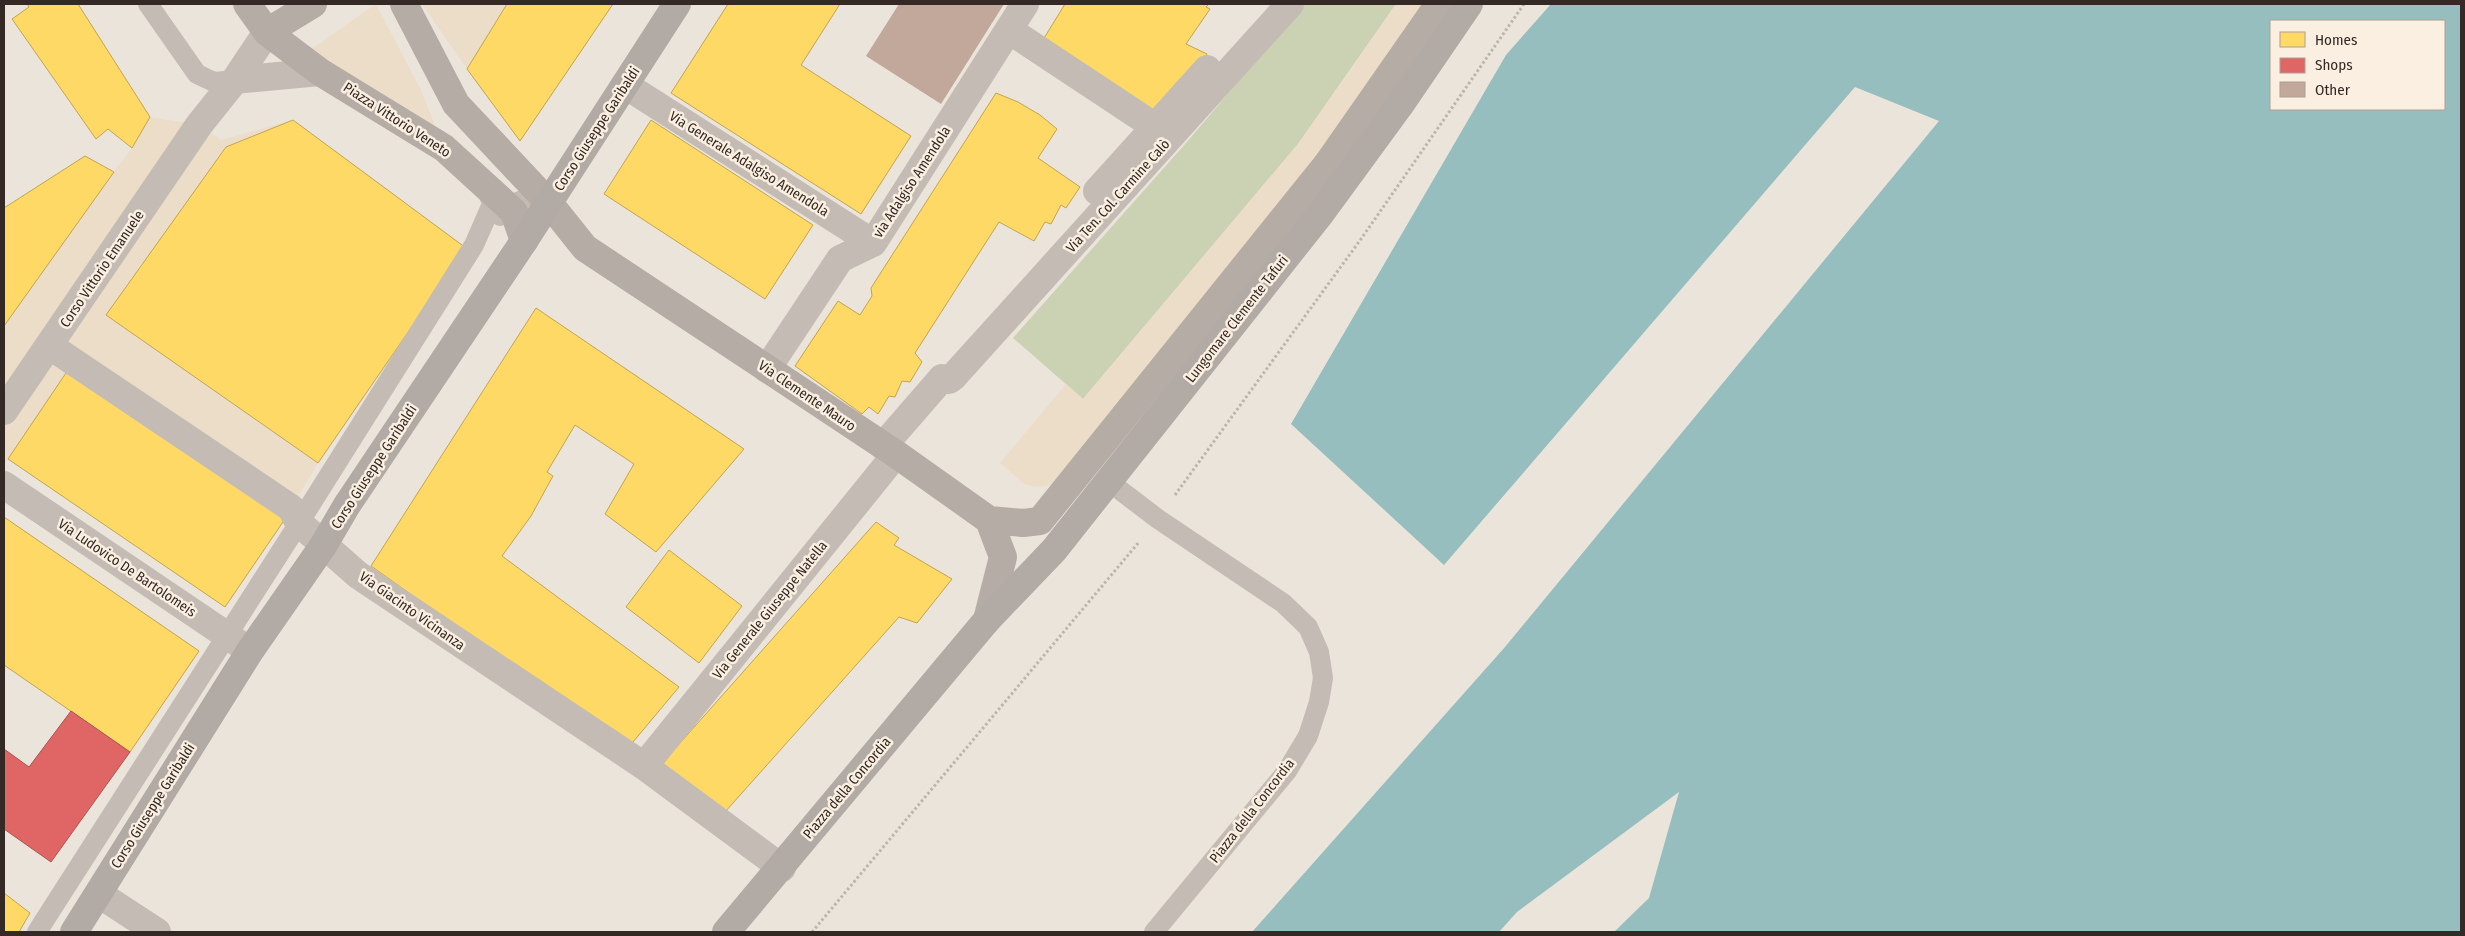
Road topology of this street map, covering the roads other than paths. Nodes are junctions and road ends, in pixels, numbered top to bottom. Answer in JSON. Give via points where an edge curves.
{"nodes":[{"id":1,"x":148,"y":4,"type":"edge"},
{"id":2,"x":247,"y":4,"type":"edge"},
{"id":3,"x":313,"y":4,"type":"edge"},
{"id":4,"x":404,"y":4,"type":"edge"},
{"id":5,"x":677,"y":4,"type":"edge"},
{"id":6,"x":1026,"y":4,"type":"edge"},
{"id":7,"x":1266,"y":4,"type":"edge"},
{"id":8,"x":1290,"y":4,"type":"edge"},
{"id":9,"x":1439,"y":4,"type":"edge"},
{"id":10,"x":1469,"y":4,"type":"edge"},
{"id":11,"x":1009,"y":30,"type":"junction"},
{"id":12,"x":267,"y":32,"type":"junction"},
{"id":13,"x":320,"y":72,"type":"junction"},
{"id":14,"x":235,"y":80,"type":"junction"},
{"id":15,"x":625,"y":85,"type":"junction"},
{"id":16,"x":1154,"y":126,"type":"junction"},
{"id":17,"x":486,"y":186,"type":"junction"},
{"id":18,"x":549,"y":202,"type":"junction"},
{"id":19,"x":509,"y":206,"type":"junction"},
{"id":20,"x":524,"y":242,"type":"junction"},
{"id":21,"x":873,"y":243,"type":"junction"},
{"id":22,"x":474,"y":245,"type":"junction"},
{"id":23,"x":50,"y":346,"type":"junction"},
{"id":24,"x":767,"y":369,"type":"junction"},
{"id":25,"x":942,"y":378,"type":"junction"},
{"id":26,"x":4,"y":411,"type":"edge"},
{"id":27,"x":889,"y":450,"type":"junction"},
{"id":28,"x":1108,"y":481,"type":"junction"},
{"id":29,"x":4,"y":485,"type":"edge"},
{"id":30,"x":989,"y":520,"type":"junction"},
{"id":31,"x":299,"y":523,"type":"junction"},
{"id":32,"x":323,"y":546,"type":"junction"},
{"id":33,"x":987,"y":620,"type":"junction"},
{"id":34,"x":226,"y":634,"type":"junction"},
{"id":35,"x":250,"y":650,"type":"junction"},
{"id":36,"x":644,"y":766,"type":"junction"},
{"id":37,"x":782,"y":868,"type":"junction"},
{"id":38,"x":99,"y":894,"type":"junction"},
{"id":39,"x":37,"y":932,"type":"edge"},
{"id":40,"x":74,"y":932,"type":"edge"},
{"id":41,"x":157,"y":932,"type":"edge"},
{"id":42,"x":726,"y":932,"type":"edge"},
{"id":43,"x":1154,"y":932,"type":"edge"}],
"edges":[{"from":1,"to":14,"type":"lane","via":[[197,74],[214,82]]},
{"from":2,"to":12,"type":"main road","name":"Piazza Vittorio Veneto"},
{"from":3,"to":12,"type":"main road"},
{"from":4,"to":18,"type":"main road","via":[[456,104]]},
{"from":5,"to":15,"type":"main road","name":"Corso Giuseppe Garibaldi"},
{"from":6,"to":11,"type":"street","name":"via Adalgiso Amendola"},
{"from":7,"to":16,"type":"street","name":"Via Ten. Col. Carmine Calò"},
{"from":8,"to":25,"type":"street","name":"Via Ten. Col. Carmine Calò","via":[[953,378]]},
{"from":9,"to":30,"type":"main road","name":"Lungomare Clemente Tafuri","via":[[1328,163],[1040,521]]},
{"from":10,"to":28,"type":"main road","name":"Lungomare Clemente Tafuri","via":[[1321,213]]},
{"from":11,"to":16,"type":"street"},
{"from":11,"to":21,"type":"street","name":"via Adalgiso Amendola"},
{"from":12,"to":13,"type":"main road","name":"Piazza Vittorio Veneto"},
{"from":12,"to":14,"type":"street"},
{"from":13,"to":14,"type":"street"},
{"from":13,"to":17,"type":"main road","name":"Piazza Vittorio Veneto","via":[[444,148]]},
{"from":14,"to":23,"type":"street","name":"Corso Vittorio Emanuele","via":[[199,125]]},
{"from":15,"to":18,"type":"main road","name":"Corso Giuseppe Garibaldi"},
{"from":15,"to":21,"type":"street","name":"Via Generale Adalgiso Amendola"},
{"from":16,"to":25,"type":"street","name":"Via Ten. Col. Carmine Calò","via":[[943,363],[940,370]]},
{"from":17,"to":19,"type":"main road","name":"Piazza Vittorio Veneto"},
{"from":17,"to":22,"type":"lane","via":[[492,204],[490,214]]},
{"from":18,"to":19,"type":"lane","via":[[526,199]]},
{"from":18,"to":20,"type":"main road","name":"Corso Giuseppe Garibaldi"},
{"from":18,"to":24,"type":"main road","name":"Via Clemente Mauro","via":[[585,248]]},
{"from":19,"to":20,"type":"main road","name":"Piazza Vittorio Veneto"},
{"from":19,"to":22,"type":"lane"},
{"from":20,"to":32,"type":"main road","name":"Corso Giuseppe Garibaldi","via":[[347,505]]},
{"from":21,"to":24,"type":"street","name":"via Adalgiso Amendola","via":[[840,259]]},
{"from":22,"to":31,"type":"lane"},
{"from":23,"to":26,"type":"street","name":"Corso Vittorio Emanuele"},
{"from":23,"to":31,"type":"street","name":"Via Giacinto Vicinanza","via":[[291,508]]},
{"from":24,"to":27,"type":"main road","name":"Via Clemente Mauro"},
{"from":25,"to":27,"type":"street","name":"Via Ten. Col. Carmine Calò"},
{"from":27,"to":30,"type":"main road","name":"Via Clemente Mauro"},
{"from":27,"to":36,"type":"street","name":"Via Generale Giuseppe Natella"},
{"from":28,"to":33,"type":"main road","name":"Lungomare Clemente Tafuri","via":[[1054,550]]},
{"from":28,"to":43,"type":"lane","name":"Piazza della Concordia","via":[[1158,519],[1283,603],[1308,627],[1319,652],[1323,678],[1308,736],[1287,771]]},
{"from":29,"to":34,"type":"street","name":"Via Ludovico De Bartolomeis"},
{"from":30,"to":33,"type":"main road","via":[[1003,557]]},
{"from":31,"to":32,"type":"street","name":"Via Giacinto Vicinanza"},
{"from":31,"to":34,"type":"lane"},
{"from":32,"to":35,"type":"main road","name":"Corso Giuseppe Garibaldi"},
{"from":32,"to":36,"type":"street","name":"Via Giacinto Vicinanza","via":[[392,600]]},
{"from":33,"to":37,"type":"main road","name":"Piazza della Concordia"},
{"from":34,"to":35,"type":"street","name":"Via Ludovico De Bartolomeis"},
{"from":34,"to":39,"type":"lane"},
{"from":35,"to":38,"type":"main road","name":"Corso Giuseppe Garibaldi"},
{"from":36,"to":37,"type":"street","name":"Via Giacinto Vicinanza"},
{"from":37,"to":42,"type":"main road","name":"Piazza della Concordia"},
{"from":38,"to":40,"type":"main road","name":"Corso Giuseppe Garibaldi"},
{"from":38,"to":41,"type":"street"}]}
